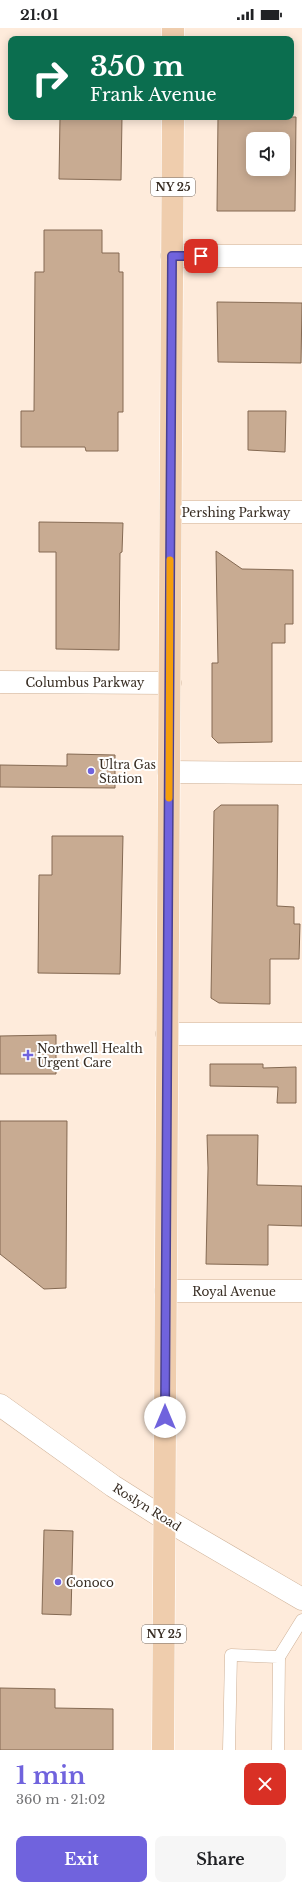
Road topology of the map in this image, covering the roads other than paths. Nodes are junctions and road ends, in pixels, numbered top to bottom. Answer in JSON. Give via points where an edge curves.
{"nodes":[{"id":1,"x":173,"y":120,"type":"edge"},
{"id":2,"x":172,"y":256,"type":"junction"},
{"id":3,"x":302,"y":256,"type":"edge"},
{"id":4,"x":171,"y":512,"type":"junction"},
{"id":5,"x":302,"y":512,"type":"edge"},
{"id":6,"x":0,"y":682,"type":"edge"},
{"id":7,"x":170,"y":683,"type":"junction"},
{"id":8,"x":169,"y":772,"type":"junction"},
{"id":9,"x":302,"y":773,"type":"edge"},
{"id":10,"x":167,"y":1034,"type":"junction"},
{"id":11,"x":302,"y":1034,"type":"edge"},
{"id":12,"x":166,"y":1291,"type":"junction"},
{"id":13,"x":302,"y":1291,"type":"edge"},
{"id":14,"x":0,"y":1405,"type":"edge"},
{"id":15,"x":165,"y":1519,"type":"junction"},
{"id":16,"x":302,"y":1598,"type":"edge"},
{"id":17,"x":302,"y":1620,"type":"edge"},
{"id":18,"x":278,"y":1657,"type":"junction"},
{"id":19,"x":163,"y":1750,"type":"edge"},
{"id":20,"x":229,"y":1750,"type":"edge"},
{"id":21,"x":278,"y":1750,"type":"edge"}],
"edges":[{"from":1,"to":2,"type":"main road","number":"NY 25"},
{"from":2,"to":3,"type":"street"},
{"from":2,"to":4,"type":"main road","number":"NY 25"},
{"from":4,"to":5,"type":"street","name":"Pershing Parkway"},
{"from":4,"to":7,"type":"main road","number":"NY 25"},
{"from":6,"to":7,"type":"street","name":"Columbus Parkway"},
{"from":7,"to":8,"type":"main road","number":"NY 25"},
{"from":8,"to":9,"type":"street"},
{"from":8,"to":10,"type":"main road","number":"NY 25"},
{"from":10,"to":11,"type":"street"},
{"from":10,"to":12,"type":"main road","number":"NY 25"},
{"from":12,"to":13,"type":"street","name":"Royal Avenue"},
{"from":12,"to":15,"type":"main road","number":"NY 25"},
{"from":14,"to":15,"type":"street","name":"Roslyn Road","via":[[112,1486]]},
{"from":15,"to":16,"type":"street","name":"Roslyn Road"},
{"from":15,"to":19,"type":"main road","number":"NY 25"},
{"from":17,"to":18,"type":"lane"},
{"from":18,"to":20,"type":"lane","via":[[232,1655]]},
{"from":18,"to":21,"type":"lane"}]}
